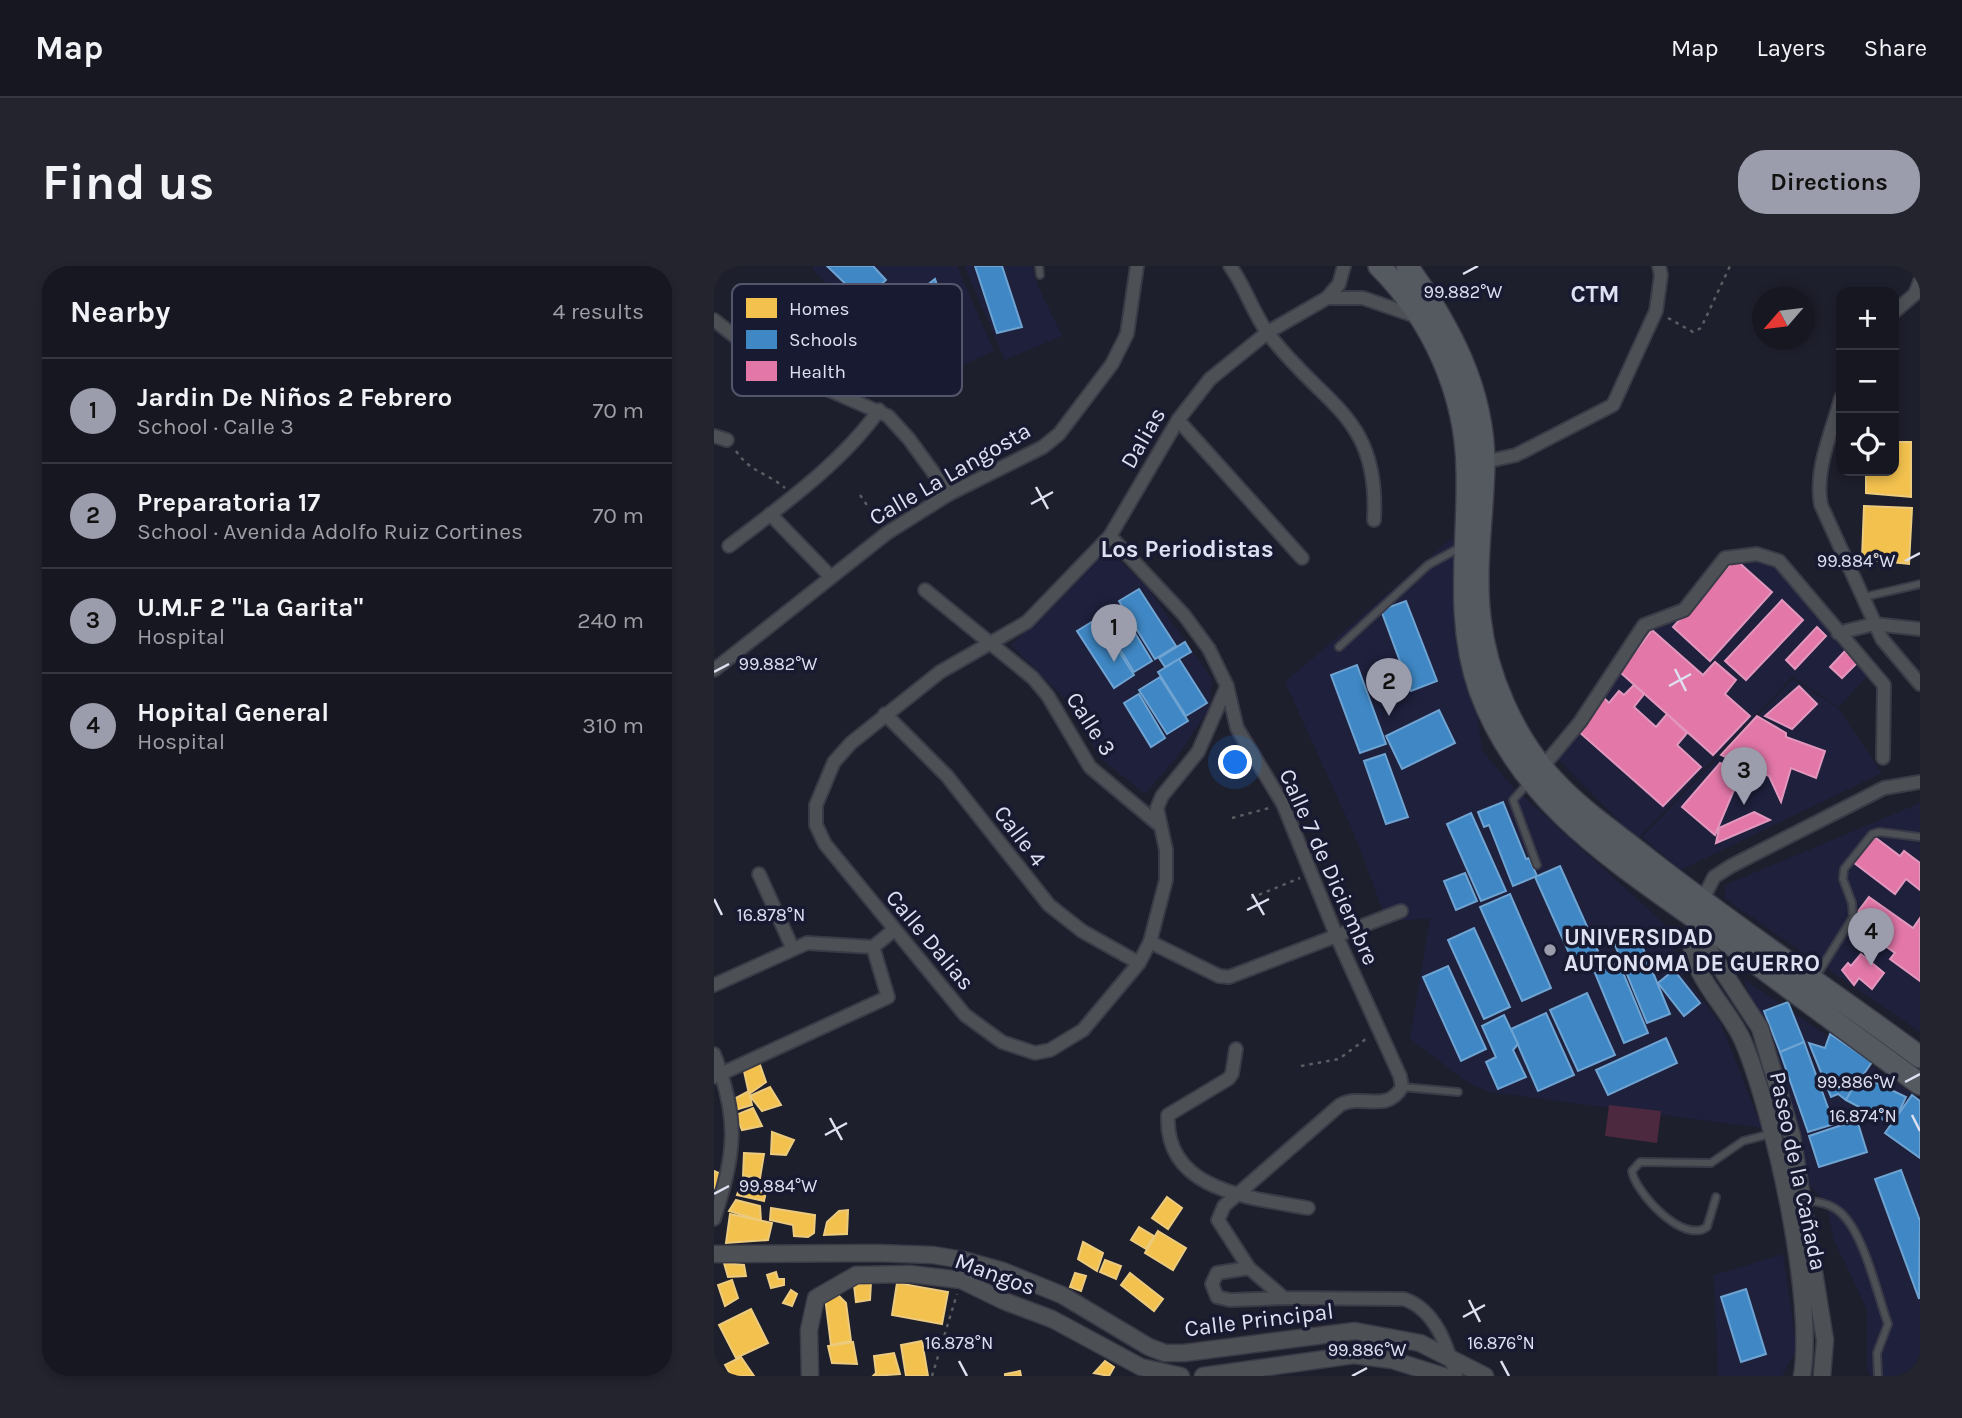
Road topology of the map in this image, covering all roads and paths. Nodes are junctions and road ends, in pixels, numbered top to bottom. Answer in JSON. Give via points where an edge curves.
{"nodes":[{"id":1,"x":1038,"y":266,"type":"edge"},
{"id":2,"x":1138,"y":266,"type":"edge"},
{"id":3,"x":1230,"y":266,"type":"edge"},
{"id":4,"x":1344,"y":266,"type":"edge"},
{"id":5,"x":1379,"y":266,"type":"edge"},
{"id":6,"x":1406,"y":266,"type":"edge"},
{"id":7,"x":1659,"y":266,"type":"edge"},
{"id":8,"x":1730,"y":266,"type":"edge"},
{"id":9,"x":1040,"y":275,"type":"dead end"},
{"id":10,"x":1920,"y":281,"type":"edge"},
{"id":11,"x":1327,"y":298,"type":"junction"},
{"id":12,"x":1899,"y":308,"type":"edge"},
{"id":13,"x":1656,"y":311,"type":"junction"},
{"id":14,"x":1422,"y":319,"type":"junction"},
{"id":15,"x":714,"y":320,"type":"edge"},
{"id":16,"x":1268,"y":332,"type":"junction"},
{"id":17,"x":732,"y":334,"type":"edge"},
{"id":18,"x":846,"y":396,"type":"edge"},
{"id":19,"x":879,"y":410,"type":"junction"},
{"id":20,"x":1837,"y":413,"type":"edge"},
{"id":21,"x":1178,"y":419,"type":"junction"},
{"id":22,"x":720,"y":438,"type":"edge"},
{"id":23,"x":1484,"y":463,"type":"junction"},
{"id":24,"x":949,"y":494,"type":"junction"},
{"id":25,"x":793,"y":495,"type":"junction"},
{"id":26,"x":860,"y":495,"type":"dead end"},
{"id":27,"x":770,"y":514,"type":"junction"},
{"id":28,"x":1374,"y":520,"type":"dead end"},
{"id":29,"x":887,"y":534,"type":"junction"},
{"id":30,"x":1110,"y":536,"type":"junction"},
{"id":31,"x":729,"y":546,"type":"dead end"},
{"id":32,"x":1465,"y":546,"type":"junction"},
{"id":33,"x":1302,"y":558,"type":"dead end"},
{"id":34,"x":831,"y":577,"type":"junction"},
{"id":35,"x":1920,"y":584,"type":"edge"},
{"id":36,"x":925,"y":590,"type":"dead end"},
{"id":37,"x":1864,"y":597,"type":"junction"},
{"id":38,"x":1874,"y":624,"type":"junction"},
{"id":39,"x":1920,"y":629,"type":"edge"},
{"id":40,"x":1838,"y":633,"type":"junction"},
{"id":41,"x":989,"y":645,"type":"junction"},
{"id":42,"x":1339,"y":647,"type":"dead end"},
{"id":43,"x":714,"y":670,"type":"edge"},
{"id":44,"x":1920,"y":684,"type":"edge"},
{"id":45,"x":1227,"y":686,"type":"junction"},
{"id":46,"x":885,"y":714,"type":"junction"},
{"id":47,"x":1883,"y":758,"type":"dead end"},
{"id":48,"x":1536,"y":774,"type":"junction"},
{"id":49,"x":1920,"y":782,"type":"edge"},
{"id":50,"x":1283,"y":803,"type":"junction"},
{"id":51,"x":1232,"y":818,"type":"dead end"},
{"id":52,"x":1158,"y":824,"type":"junction"},
{"id":53,"x":816,"y":825,"type":"joint"},
{"id":54,"x":1920,"y":836,"type":"edge"},
{"id":55,"x":1537,"y":864,"type":"dead end"},
{"id":56,"x":1311,"y":873,"type":"junction"},
{"id":57,"x":759,"y":874,"type":"dead end"},
{"id":58,"x":1251,"y":898,"type":"dead end"},
{"id":59,"x":1701,"y":900,"type":"junction"},
{"id":60,"x":1401,"y":911,"type":"dead end"},
{"id":61,"x":1703,"y":925,"type":"junction"},
{"id":62,"x":894,"y":930,"type":"junction"},
{"id":63,"x":1337,"y":937,"type":"junction"},
{"id":64,"x":1150,"y":942,"type":"junction"},
{"id":65,"x":792,"y":947,"type":"junction"},
{"id":66,"x":873,"y":947,"type":"junction"},
{"id":67,"x":1139,"y":963,"type":"junction"},
{"id":68,"x":1814,"y":980,"type":"junction"},
{"id":69,"x":714,"y":985,"type":"edge"},
{"id":70,"x":1378,"y":1030,"type":"junction"},
{"id":71,"x":1236,"y":1049,"type":"dead end"},
{"id":72,"x":714,"y":1054,"type":"edge"},
{"id":73,"x":1920,"y":1057,"type":"edge"},
{"id":74,"x":1301,"y":1066,"type":"dead end"},
{"id":75,"x":718,"y":1075,"type":"edge"},
{"id":76,"x":1920,"y":1084,"type":"edge"},
{"id":77,"x":1402,"y":1087,"type":"junction"},
{"id":78,"x":1458,"y":1092,"type":"dead end"},
{"id":79,"x":1772,"y":1134,"type":"junction"},
{"id":80,"x":1234,"y":1195,"type":"junction"},
{"id":81,"x":1716,"y":1197,"type":"dead end"},
{"id":82,"x":1804,"y":1200,"type":"junction"},
{"id":83,"x":1308,"y":1208,"type":"dead end"},
{"id":84,"x":714,"y":1219,"type":"edge"},
{"id":85,"x":714,"y":1254,"type":"edge"},
{"id":86,"x":1249,"y":1268,"type":"junction"},
{"id":87,"x":961,"y":1280,"type":"junction"},
{"id":88,"x":1284,"y":1298,"type":"junction"},
{"id":89,"x":1124,"y":1332,"type":"junction"},
{"id":90,"x":1115,"y":1352,"type":"junction"},
{"id":91,"x":1450,"y":1356,"type":"junction"},
{"id":92,"x":810,"y":1376,"type":"edge"},
{"id":93,"x":932,"y":1376,"type":"edge"},
{"id":94,"x":1181,"y":1376,"type":"edge"},
{"id":95,"x":1203,"y":1376,"type":"edge"},
{"id":96,"x":1443,"y":1376,"type":"edge"},
{"id":97,"x":1456,"y":1376,"type":"edge"},
{"id":98,"x":1485,"y":1376,"type":"edge"},
{"id":99,"x":1802,"y":1376,"type":"edge"},
{"id":100,"x":1822,"y":1376,"type":"edge"},
{"id":101,"x":1878,"y":1376,"type":"edge"}],
"edges":[{"from":1,"to":9,"type":"lane"},
{"from":2,"to":24,"type":"street","name":"Calle La Langosta","via":[[1128,334],[1112,364],[1059,434],[1043,447]]},
{"from":3,"to":16,"type":"street"},
{"from":4,"to":11,"type":"street","via":[[1339,284]]},
{"from":5,"to":14,"type":"main road"},
{"from":6,"to":23,"type":"main road","via":[[1439,311],[1460,352],[1473,392]]},
{"from":7,"to":13,"type":"street"},
{"from":8,"to":13,"type":"path","via":[[1702,328],[1693,332]]},
{"from":10,"to":12,"type":"street","via":[[1915,294]]},
{"from":11,"to":14,"type":"street","via":[[1363,298]]},
{"from":11,"to":16,"type":"street","name":"Dalias"},
{"from":13,"to":23,"type":"street","via":[[1613,405],[1516,455]]},
{"from":14,"to":32,"type":"main road","via":[[1442,355],[1464,428]]},
{"from":15,"to":17,"type":"street"},
{"from":16,"to":21,"type":"street","name":"Dalias","via":[[1210,379]]},
{"from":16,"to":28,"type":"street","via":[[1360,435],[1372,462]]},
{"from":18,"to":19,"type":"street"},
{"from":19,"to":24,"type":"street","via":[[909,439]]},
{"from":19,"to":25,"type":"street","via":[[864,431]]},
{"from":20,"to":37,"type":"street","via":[[1818,488],[1821,505]]},
{"from":21,"to":30,"type":"street","name":"Dalias"},
{"from":21,"to":33,"type":"street"},
{"from":22,"to":25,"type":"path","via":[[745,465],[773,478]]},
{"from":23,"to":48,"type":"main road","via":[[1480,619],[1489,663]]},
{"from":24,"to":29,"type":"street","name":"Calle La Langosta"},
{"from":25,"to":27,"type":"street"},
{"from":26,"to":29,"type":"path"},
{"from":27,"to":31,"type":"street"},
{"from":27,"to":34,"type":"street"},
{"from":29,"to":34,"type":"street","name":"Calle La Langosta"},
{"from":30,"to":41,"type":"street","name":"Dalias","via":[[1027,622]]},
{"from":30,"to":45,"type":"street","name":"Calle 7 de Diciembre","via":[[1184,615],[1209,649]]},
{"from":32,"to":42,"type":"lane","via":[[1428,565]]},
{"from":32,"to":48,"type":"main road","via":[[1463,606],[1480,690],[1499,732]]},
{"from":34,"to":43,"type":"street","name":"Calle La Langosta"},
{"from":35,"to":37,"type":"lane"},
{"from":36,"to":41,"type":"street","name":"Calle 3"},
{"from":37,"to":38,"type":"street"},
{"from":38,"to":39,"type":"street"},
{"from":38,"to":40,"type":"street"},
{"from":38,"to":44,"type":"street","via":[[1891,652]]},
{"from":40,"to":47,"type":"street","via":[[1884,685]]},
{"from":40,"to":48,"type":"street","via":[[1779,561],[1757,554],[1725,558],[1684,610],[1644,625],[1580,722]]},
{"from":41,"to":46,"type":"street","name":"Dalias","via":[[940,673]]},
{"from":41,"to":52,"type":"street","name":"Calle 3","via":[[1033,678],[1048,696],[1090,767]]},
{"from":45,"to":50,"type":"street","name":"Calle 7 de Diciembre","via":[[1237,728]]},
{"from":45,"to":52,"type":"street","via":[[1198,752],[1162,796]]},
{"from":46,"to":53,"type":"street","name":"Dalias","via":[[834,762],[816,805]]},
{"from":46,"to":67,"type":"street","name":"Calle 4","via":[[947,776],[1049,905],[1082,931]]},
{"from":48,"to":55,"type":"lane","via":[[1513,800]]},
{"from":48,"to":59,"type":"main road"},
{"from":48,"to":61,"type":"main road","via":[[1564,819]]},
{"from":49,"to":59,"type":"street","via":[[1884,788],[1731,866],[1714,877]]},
{"from":50,"to":51,"type":"path"},
{"from":50,"to":56,"type":"street","name":"Calle 7 de Diciembre"},
{"from":52,"to":64,"type":"street","via":[[1166,850],[1166,880]]},
{"from":53,"to":62,"type":"street","name":"Calle Dalias","via":[[825,844]]},
{"from":54,"to":68,"type":"lane","via":[[1872,834],[1844,869],[1853,917]]},
{"from":56,"to":58,"type":"path"},
{"from":56,"to":63,"type":"street","name":"Calle 7 de Diciembre"},
{"from":57,"to":65,"type":"street"},
{"from":59,"to":61,"type":"street"},
{"from":59,"to":68,"type":"main road"},
{"from":60,"to":63,"type":"street"},
{"from":61,"to":76,"type":"main road"},
{"from":61,"to":79,"type":"street","name":"Paseo de la Cañada","via":[[1691,937],[1691,954],[1739,1033]]},
{"from":61,"to":82,"type":"street","name":"Paseo de la Cañada","via":[[1707,947],[1760,1028],[1767,1047]]},
{"from":62,"to":66,"type":"street"},
{"from":62,"to":67,"type":"street","name":"Calle Dalias","via":[[983,1030],[1035,1053],[1050,1050],[1083,1030]]},
{"from":63,"to":64,"type":"street","via":[[1229,977]]},
{"from":63,"to":70,"type":"street","name":"Calle 7 de Diciembre"},
{"from":64,"to":67,"type":"street"},
{"from":65,"to":66,"type":"street","via":[[822,941]]},
{"from":65,"to":69,"type":"street"},
{"from":66,"to":75,"type":"street","via":[[888,997]]},
{"from":68,"to":73,"type":"main road"},
{"from":70,"to":74,"type":"path","via":[[1339,1059]]},
{"from":70,"to":77,"type":"street","name":"Calle 7 de Diciembre"},
{"from":71,"to":80,"type":"street","via":[[1233,1074],[1172,1110],[1168,1121],[1183,1165],[1200,1180]]},
{"from":72,"to":75,"type":"street"},
{"from":75,"to":84,"type":"street","via":[[732,1116],[733,1146]]},
{"from":77,"to":78,"type":"lane"},
{"from":77,"to":80,"type":"street","via":[[1388,1101],[1356,1100],[1340,1105]]},
{"from":79,"to":81,"type":"lane","via":[[1743,1141],[1711,1163],[1640,1162],[1633,1166],[1636,1181],[1680,1229],[1695,1232],[1707,1227]]},
{"from":79,"to":99,"type":"street","name":"Paseo de la Cañada","via":[[1804,1316]]},
{"from":80,"to":83,"type":"street"},
{"from":80,"to":86,"type":"street","via":[[1218,1220]]},
{"from":82,"to":100,"type":"street","name":"Paseo de la Cañada","via":[[1825,1340]]},
{"from":82,"to":101,"type":"lane","via":[[1826,1203],[1853,1227],[1888,1324],[1877,1353]]},
{"from":85,"to":89,"type":"street","name":"Calle Principal","via":[[876,1253],[963,1260],[1062,1295]]},
{"from":86,"to":88,"type":"street"},
{"from":86,"to":88,"type":"street","via":[[1217,1273],[1212,1284],[1217,1297]]},
{"from":87,"to":90,"type":"street","name":"Mangos"},
{"from":87,"to":92,"type":"street","name":"Mangos","via":[[910,1273],[856,1275],[816,1298],[809,1330]]},
{"from":87,"to":93,"type":"path"},
{"from":88,"to":91,"type":"street","via":[[1405,1299],[1420,1304]]},
{"from":89,"to":90,"type":"street"},
{"from":89,"to":91,"type":"street","name":"Calle Principal","via":[[1165,1353],[1184,1353],[1355,1331],[1395,1336]]},
{"from":90,"to":94,"type":"street","name":"Calle Principal","via":[[1142,1367]]},
{"from":91,"to":97,"type":"street"},
{"from":91,"to":98,"type":"street","name":"Calle Principal"},
{"from":95,"to":96,"type":"street","name":"Calle Principal","via":[[1354,1355],[1392,1360]]}]}
